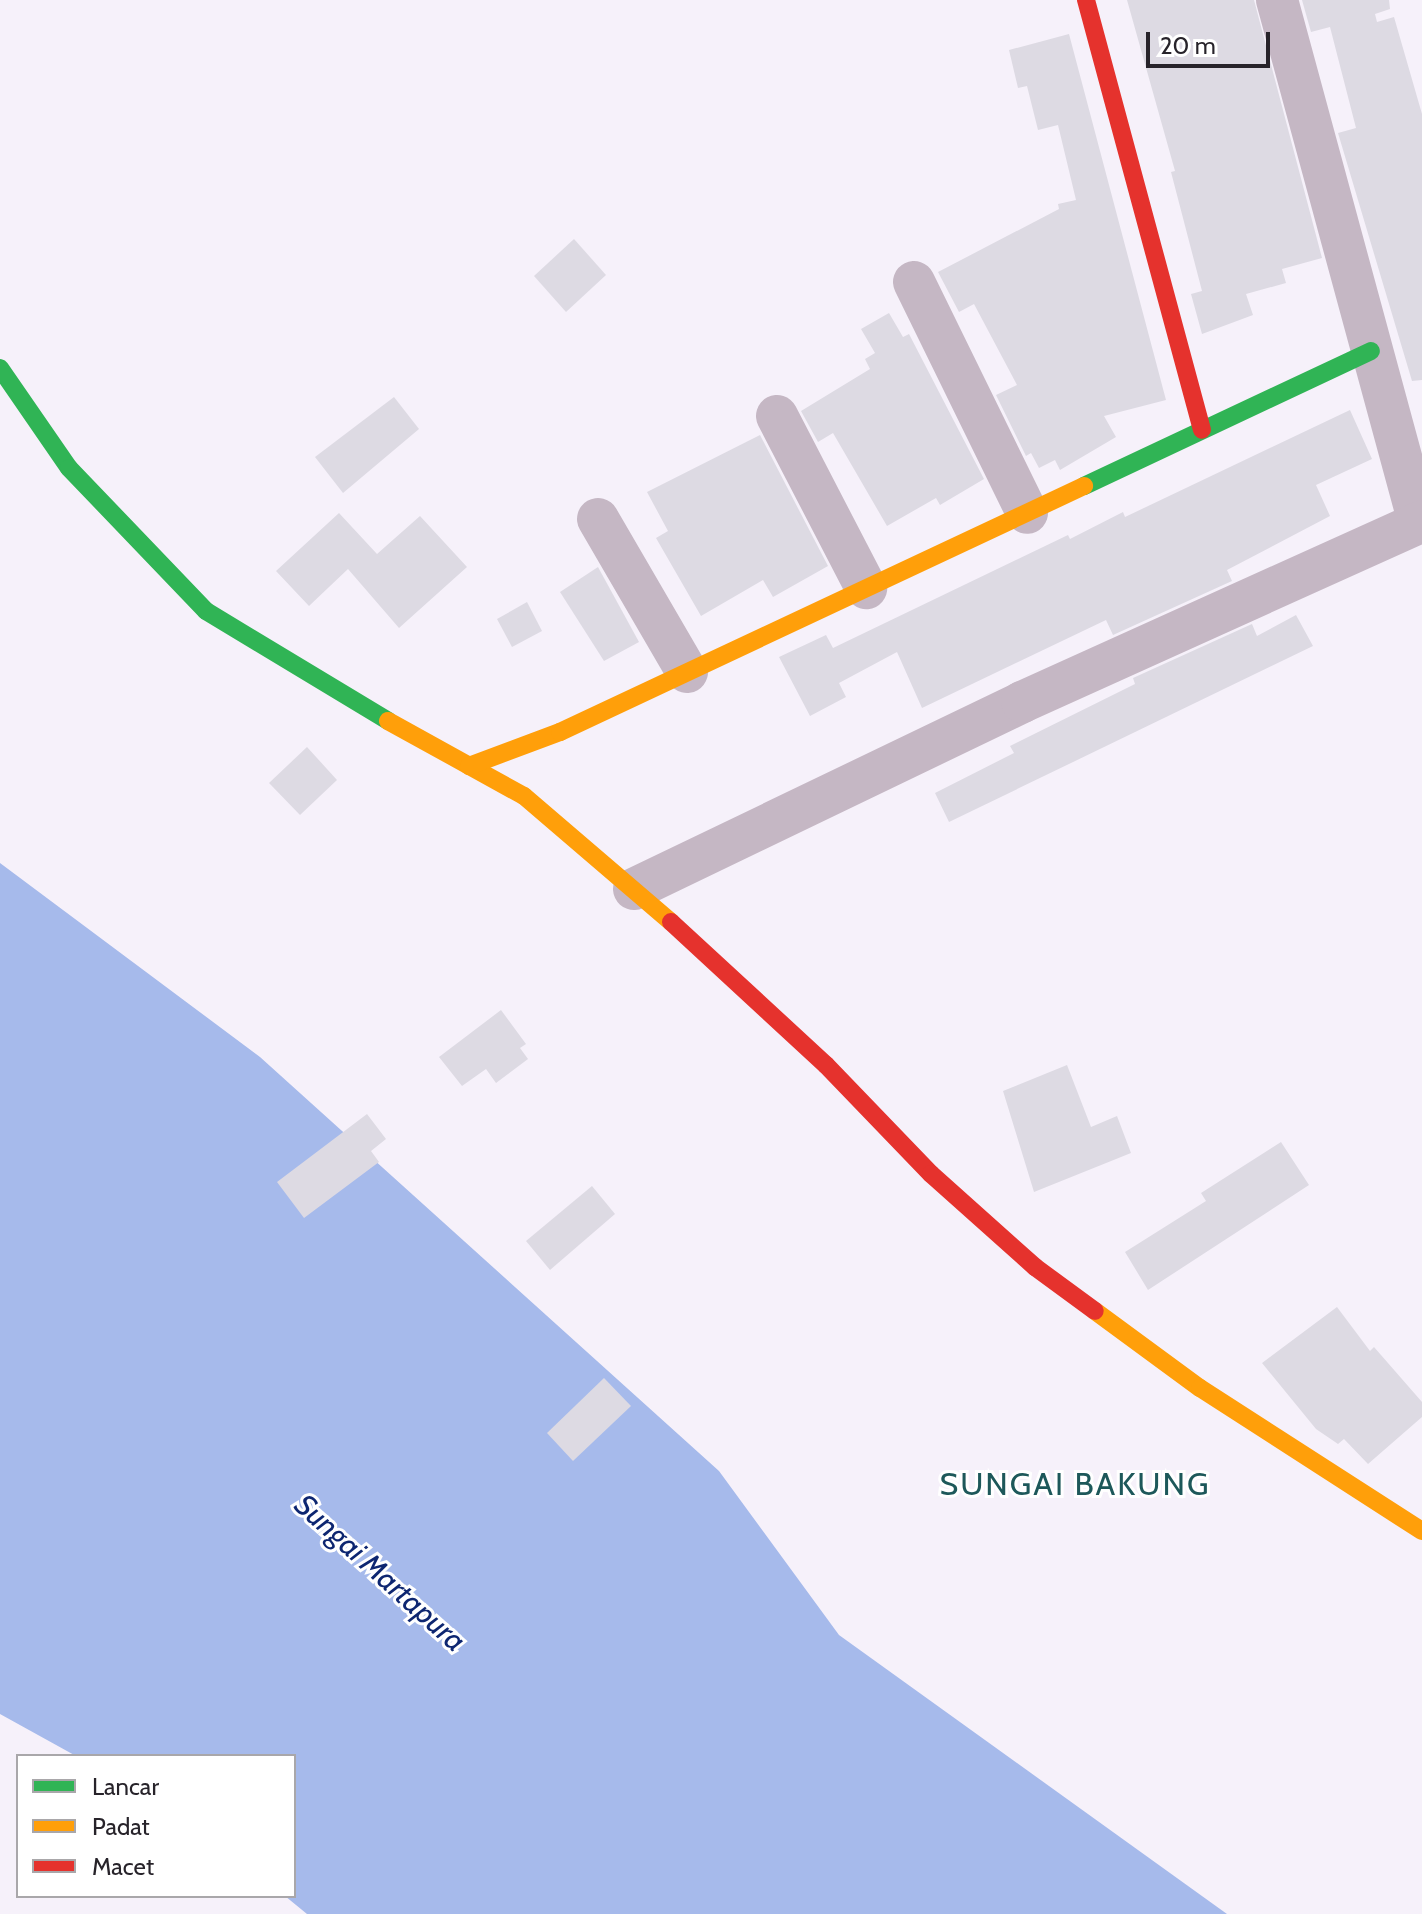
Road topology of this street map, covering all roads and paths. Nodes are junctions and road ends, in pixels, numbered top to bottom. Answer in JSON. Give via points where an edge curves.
{"nodes":[{"id":1,"x":1086,"y":0,"type":"edge"},
{"id":2,"x":1277,"y":0,"type":"edge"},
{"id":3,"x":914,"y":282,"type":"dead end"},
{"id":4,"x":1371,"y":351,"type":"junction"},
{"id":5,"x":0,"y":368,"type":"edge"},
{"id":6,"x":777,"y":416,"type":"dead end"},
{"id":7,"x":1202,"y":430,"type":"junction"},
{"id":8,"x":1027,"y":513,"type":"junction"},
{"id":9,"x":598,"y":519,"type":"dead end"},
{"id":10,"x":1420,"y":522,"type":"edge"},
{"id":11,"x":866,"y":588,"type":"junction"},
{"id":12,"x":687,"y":672,"type":"junction"},
{"id":13,"x":469,"y":766,"type":"junction"},
{"id":14,"x":634,"y":889,"type":"junction"},
{"id":15,"x":1422,"y":1531,"type":"edge"}],
"edges":[{"from":1,"to":7,"type":"street"},
{"from":2,"to":4,"type":"street"},
{"from":3,"to":8,"type":"street"},
{"from":4,"to":7,"type":"street"},
{"from":4,"to":10,"type":"street"},
{"from":5,"to":13,"type":"street","via":[[69,468],[206,611],[301,673]]},
{"from":6,"to":11,"type":"street"},
{"from":7,"to":8,"type":"street"},
{"from":8,"to":11,"type":"street"},
{"from":9,"to":12,"type":"street"},
{"from":10,"to":14,"type":"street","via":[[1022,702]]},
{"from":11,"to":12,"type":"street"},
{"from":12,"to":13,"type":"street","via":[[560,732]]},
{"from":13,"to":14,"type":"street","via":[[524,796]]},
{"from":14,"to":15,"type":"street","via":[[1035,1267],[1200,1388]]}]}
